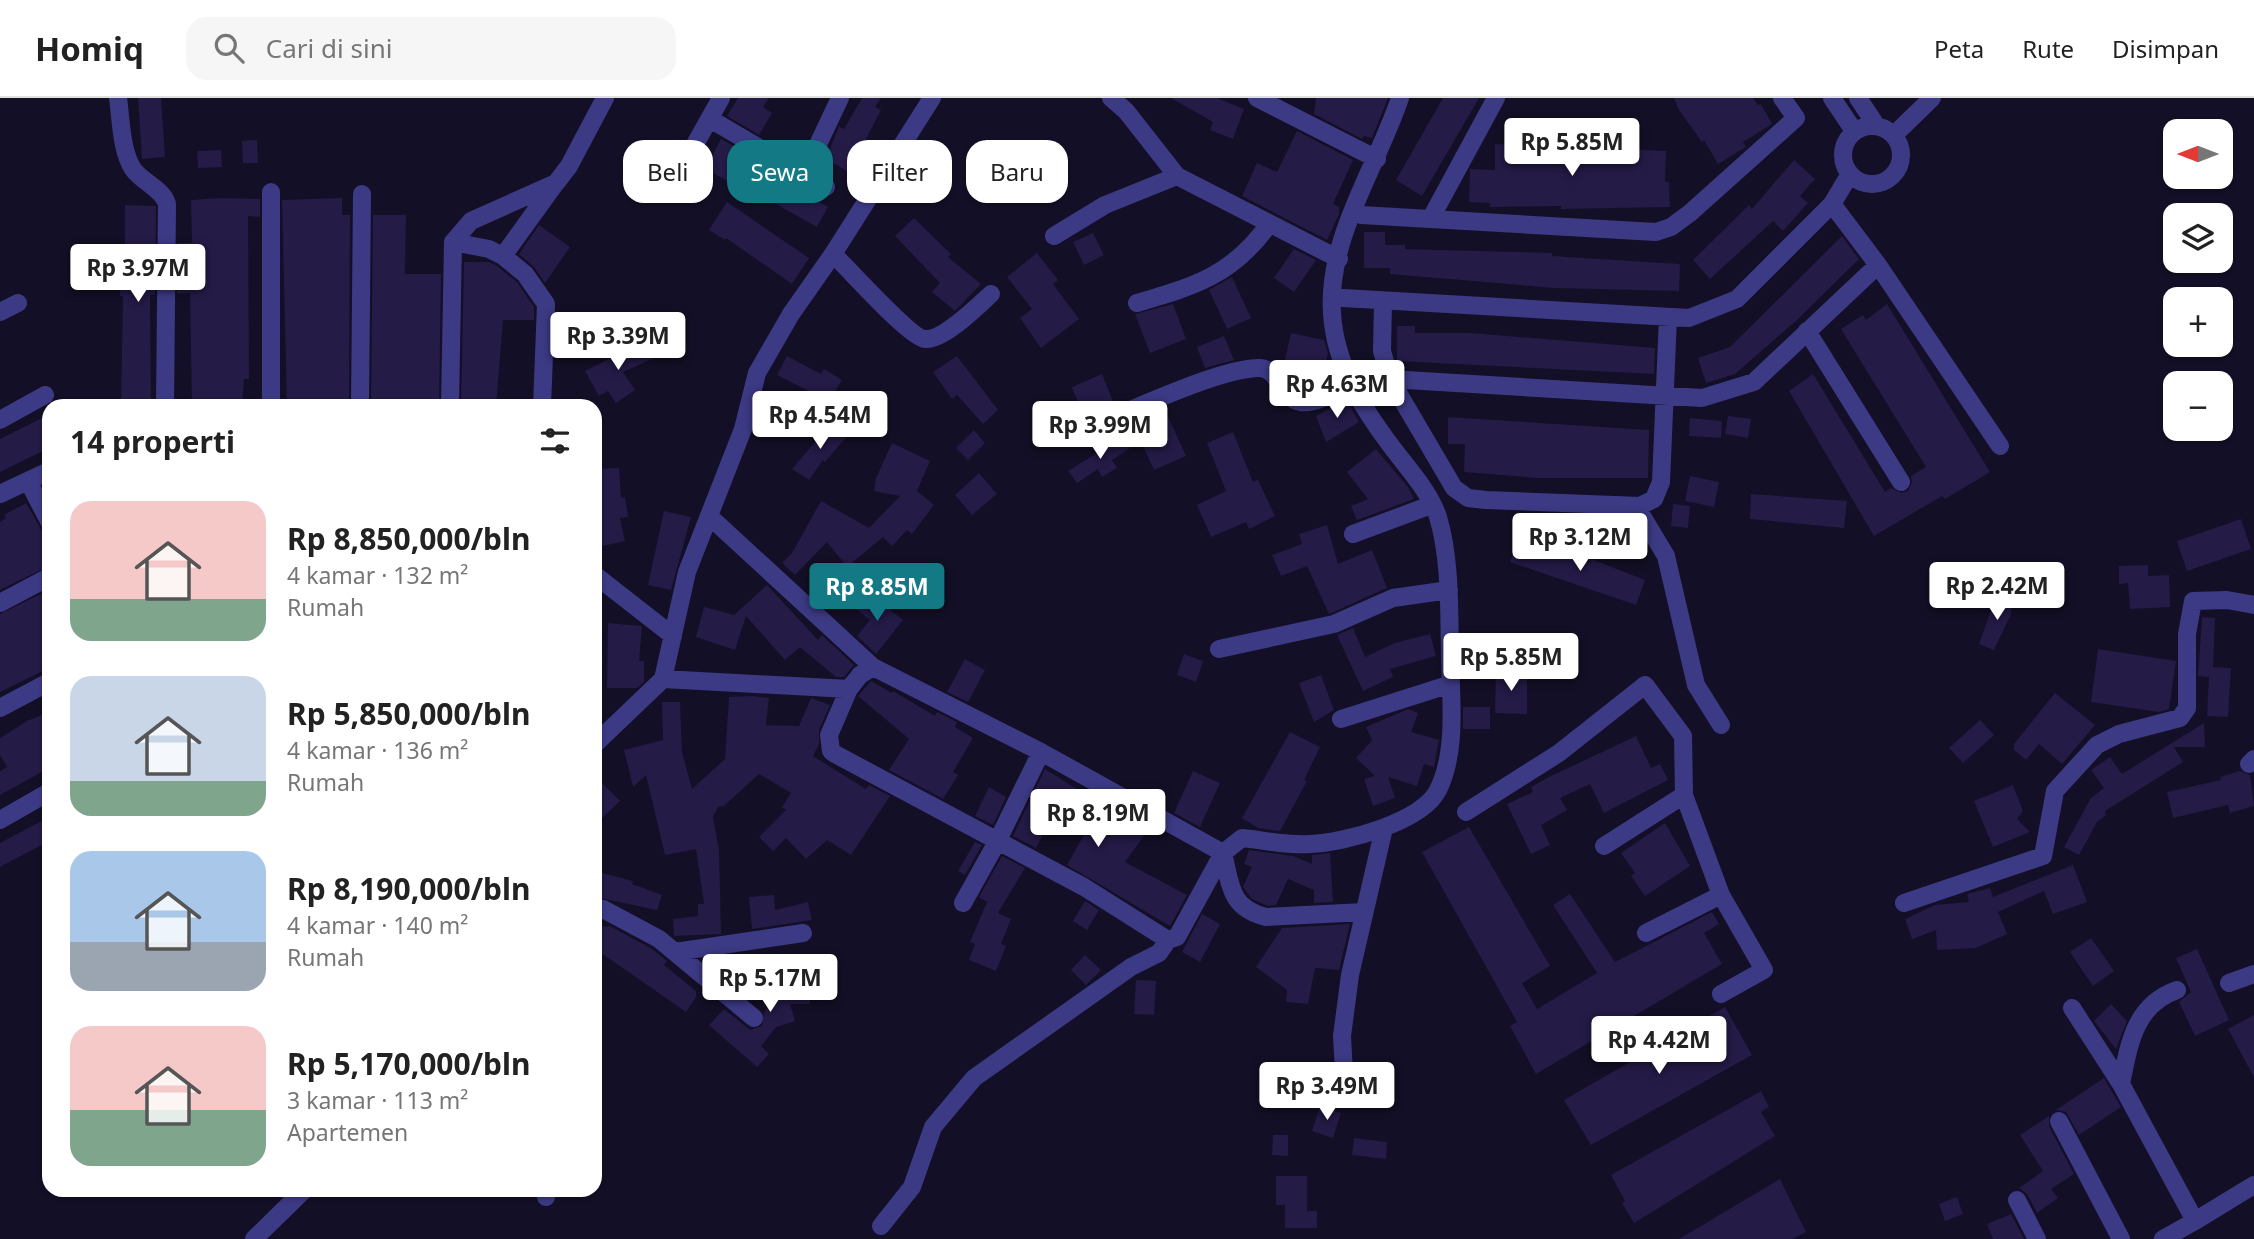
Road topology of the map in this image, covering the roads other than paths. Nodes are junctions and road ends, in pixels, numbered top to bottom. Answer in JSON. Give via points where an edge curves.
{"nodes":[{"id":1,"x":118,"y":98,"type":"edge"},
{"id":2,"x":605,"y":98,"type":"edge"},
{"id":3,"x":721,"y":98,"type":"edge"},
{"id":4,"x":840,"y":98,"type":"edge"},
{"id":5,"x":932,"y":98,"type":"edge"},
{"id":6,"x":1111,"y":98,"type":"edge"},
{"id":7,"x":1257,"y":98,"type":"edge"},
{"id":8,"x":1400,"y":98,"type":"edge"},
{"id":9,"x":1496,"y":98,"type":"edge"},
{"id":10,"x":1782,"y":98,"type":"edge"},
{"id":11,"x":1832,"y":98,"type":"edge"},
{"id":12,"x":1858,"y":98,"type":"edge"},
{"id":13,"x":1932,"y":98,"type":"edge"},
{"id":14,"x":710,"y":119,"type":"junction"},
{"id":15,"x":1876,"y":125,"type":"junction"},
{"id":16,"x":1854,"y":131,"type":"junction"},
{"id":17,"x":1894,"y":135,"type":"junction"},
{"id":18,"x":698,"y":140,"type":"edge"},
{"id":19,"x":746,"y":140,"type":"edge"},
{"id":20,"x":820,"y":140,"type":"edge"},
{"id":21,"x":1377,"y":159,"type":"junction"},
{"id":22,"x":1850,"y":174,"type":"junction"},
{"id":23,"x":1177,"y":176,"type":"junction"},
{"id":24,"x":555,"y":183,"type":"junction"},
{"id":25,"x":271,"y":192,"type":"dead end"},
{"id":26,"x":362,"y":194,"type":"dead end"},
{"id":27,"x":1832,"y":204,"type":"junction"},
{"id":28,"x":1361,"y":215,"type":"dead end"},
{"id":29,"x":1431,"y":218,"type":"junction"},
{"id":30,"x":1269,"y":224,"type":"junction"},
{"id":31,"x":1054,"y":236,"type":"dead end"},
{"id":32,"x":453,"y":242,"type":"junction"},
{"id":33,"x":833,"y":254,"type":"junction"},
{"id":34,"x":503,"y":256,"type":"junction"},
{"id":35,"x":1339,"y":259,"type":"junction"},
{"id":36,"x":1878,"y":264,"type":"junction"},
{"id":37,"x":991,"y":294,"type":"dead end"},
{"id":38,"x":1343,"y":298,"type":"dead end"},
{"id":39,"x":1383,"y":302,"type":"junction"},
{"id":40,"x":18,"y":303,"type":"dead end"},
{"id":41,"x":1137,"y":303,"type":"dead end"},
{"id":42,"x":0,"y":312,"type":"edge"},
{"id":43,"x":1668,"y":317,"type":"junction"},
{"id":44,"x":1807,"y":331,"type":"junction"},
{"id":45,"x":1390,"y":379,"type":"junction"},
{"id":46,"x":1352,"y":384,"type":"junction"},
{"id":47,"x":45,"y":395,"type":"dead end"},
{"id":48,"x":1666,"y":395,"type":"junction"},
{"id":49,"x":165,"y":399,"type":"edge"},
{"id":50,"x":271,"y":399,"type":"edge"},
{"id":51,"x":360,"y":399,"type":"edge"},
{"id":52,"x":450,"y":399,"type":"edge"},
{"id":53,"x":542,"y":399,"type":"edge"},
{"id":54,"x":0,"y":420,"type":"edge"},
{"id":55,"x":1103,"y":421,"type":"dead end"},
{"id":56,"x":2000,"y":446,"type":"dead end"},
{"id":57,"x":42,"y":474,"type":"edge"},
{"id":58,"x":28,"y":481,"type":"junction"},
{"id":59,"x":1901,"y":482,"type":"dead end"},
{"id":60,"x":0,"y":494,"type":"edge"},
{"id":61,"x":1432,"y":505,"type":"junction"},
{"id":62,"x":1636,"y":506,"type":"junction"},
{"id":63,"x":42,"y":508,"type":"edge"},
{"id":64,"x":709,"y":516,"type":"junction"},
{"id":65,"x":1353,"y":534,"type":"dead end"},
{"id":66,"x":602,"y":580,"type":"edge"},
{"id":67,"x":42,"y":581,"type":"edge"},
{"id":68,"x":1449,"y":590,"type":"junction"},
{"id":69,"x":0,"y":603,"type":"edge"},
{"id":70,"x":2254,"y":605,"type":"edge"},
{"id":71,"x":673,"y":636,"type":"junction"},
{"id":72,"x":1219,"y":649,"type":"dead end"},
{"id":73,"x":873,"y":667,"type":"junction"},
{"id":74,"x":663,"y":679,"type":"junction"},
{"id":75,"x":1451,"y":684,"type":"junction"},
{"id":76,"x":42,"y":686,"type":"edge"},
{"id":77,"x":849,"y":689,"type":"junction"},
{"id":78,"x":0,"y":708,"type":"edge"},
{"id":79,"x":1340,"y":719,"type":"dead end"},
{"id":80,"x":1721,"y":725,"type":"dead end"},
{"id":81,"x":602,"y":737,"type":"edge"},
{"id":82,"x":1041,"y":752,"type":"junction"},
{"id":83,"x":42,"y":796,"type":"edge"},
{"id":84,"x":1684,"y":796,"type":"junction"},
{"id":85,"x":1466,"y":812,"type":"dead end"},
{"id":86,"x":0,"y":820,"type":"edge"},
{"id":87,"x":1384,"y":828,"type":"junction"},
{"id":88,"x":997,"y":842,"type":"junction"},
{"id":89,"x":1604,"y":846,"type":"dead end"},
{"id":90,"x":1223,"y":853,"type":"junction"},
{"id":91,"x":1721,"y":895,"type":"junction"},
{"id":92,"x":962,"y":903,"type":"dead end"},
{"id":93,"x":1904,"y":903,"type":"dead end"},
{"id":94,"x":602,"y":909,"type":"edge"},
{"id":95,"x":1363,"y":912,"type":"junction"},
{"id":96,"x":803,"y":933,"type":"dead end"},
{"id":97,"x":1646,"y":933,"type":"dead end"},
{"id":98,"x":1168,"y":940,"type":"junction"},
{"id":99,"x":675,"y":952,"type":"junction"},
{"id":100,"x":2254,"y":974,"type":"edge"},
{"id":101,"x":2229,"y":983,"type":"dead end"},
{"id":102,"x":2177,"y":990,"type":"dead end"},
{"id":103,"x":1721,"y":994,"type":"dead end"},
{"id":104,"x":2072,"y":1008,"type":"dead end"},
{"id":105,"x":754,"y":1018,"type":"dead end"},
{"id":106,"x":2121,"y":1084,"type":"junction"},
{"id":107,"x":1345,"y":1090,"type":"dead end"},
{"id":108,"x":2059,"y":1121,"type":"dead end"},
{"id":109,"x":2254,"y":1185,"type":"edge"},
{"id":110,"x":297,"y":1197,"type":"edge"},
{"id":111,"x":2017,"y":1200,"type":"dead end"},
{"id":112,"x":2195,"y":1221,"type":"junction"},
{"id":113,"x":881,"y":1226,"type":"dead end"},
{"id":114,"x":254,"y":1239,"type":"edge"},
{"id":115,"x":2038,"y":1239,"type":"edge"},
{"id":116,"x":2121,"y":1239,"type":"edge"},
{"id":117,"x":2163,"y":1239,"type":"edge"}],
"edges":[{"from":1,"to":49,"type":"street","via":[[132,167],[167,204]]},
{"from":2,"to":24,"type":"street"},
{"from":3,"to":14,"type":"street"},
{"from":4,"to":20,"type":"street"},
{"from":5,"to":33,"type":"street"},
{"from":6,"to":23,"type":"street"},
{"from":7,"to":21,"type":"street"},
{"from":8,"to":21,"type":"street"},
{"from":9,"to":29,"type":"street"},
{"from":10,"to":29,"type":"street","via":[[1796,118],[1671,227],[1638,232]]},
{"from":11,"to":16,"type":"street"},
{"from":12,"to":15,"type":"street"},
{"from":13,"to":17,"type":"street"},
{"from":14,"to":18,"type":"street"},
{"from":14,"to":19,"type":"street"},
{"from":15,"to":16,"type":"street"},
{"from":15,"to":17,"type":"street"},
{"from":16,"to":22,"type":"street","via":[[1842,152]]},
{"from":17,"to":22,"type":"street","via":[[1901,157],[1891,177],[1870,184]]},
{"from":21,"to":35,"type":"street"},
{"from":22,"to":27,"type":"street"},
{"from":23,"to":30,"type":"street"},
{"from":23,"to":31,"type":"street","via":[[1105,205]]},
{"from":24,"to":32,"type":"street","via":[[471,221]]},
{"from":24,"to":34,"type":"street"},
{"from":25,"to":50,"type":"street"},
{"from":26,"to":51,"type":"street"},
{"from":27,"to":36,"type":"street"},
{"from":27,"to":43,"type":"street","via":[[1737,299],[1689,318]]},
{"from":28,"to":29,"type":"street"},
{"from":30,"to":35,"type":"street"},
{"from":30,"to":41,"type":"street","via":[[1251,250],[1218,274]]},
{"from":32,"to":34,"type":"street"},
{"from":32,"to":52,"type":"street"},
{"from":33,"to":37,"type":"street","via":[[910,333],[923,340],[937,337]]},
{"from":33,"to":64,"type":"street","via":[[757,373],[743,429]]},
{"from":34,"to":53,"type":"street","via":[[525,274],[545,304]]},
{"from":35,"to":46,"type":"street","via":[[1332,312],[1336,342]]},
{"from":36,"to":44,"type":"street"},
{"from":36,"to":56,"type":"street"},
{"from":38,"to":39,"type":"street"},
{"from":39,"to":43,"type":"street"},
{"from":39,"to":45,"type":"street","via":[[1382,351]]},
{"from":40,"to":42,"type":"street"},
{"from":43,"to":48,"type":"street"},
{"from":44,"to":48,"type":"street","via":[[1754,382],[1737,390],[1702,398]]},
{"from":44,"to":59,"type":"street"},
{"from":45,"to":48,"type":"street"},
{"from":45,"to":62,"type":"street","via":[[1440,469],[1468,498]]},
{"from":46,"to":55,"type":"street","via":[[1303,403],[1292,399],[1270,370],[1259,367],[1222,376]]},
{"from":46,"to":61,"type":"street"},
{"from":47,"to":54,"type":"street"},
{"from":48,"to":62,"type":"street","via":[[1661,482],[1654,499]]},
{"from":57,"to":58,"type":"street"},
{"from":58,"to":60,"type":"street"},
{"from":58,"to":63,"type":"street"},
{"from":61,"to":65,"type":"street"},
{"from":61,"to":68,"type":"street","via":[[1438,517]]},
{"from":62,"to":80,"type":"street","via":[[1666,556],[1696,685]]},
{"from":64,"to":71,"type":"street","via":[[687,572]]},
{"from":64,"to":73,"type":"street"},
{"from":66,"to":71,"type":"street"},
{"from":67,"to":69,"type":"street"},
{"from":68,"to":72,"type":"street","via":[[1393,598],[1334,624]]},
{"from":68,"to":75,"type":"street"},
{"from":70,"to":93,"type":"street","via":[[2193,601],[2187,634],[2187,708],[2180,718],[2166,724],[2119,734],[2097,745],[2054,791],[2043,856]]},
{"from":71,"to":74,"type":"street"},
{"from":73,"to":77,"type":"street"},
{"from":73,"to":82,"type":"street"},
{"from":74,"to":77,"type":"street"},
{"from":74,"to":81,"type":"street"},
{"from":75,"to":79,"type":"street"},
{"from":75,"to":87,"type":"street","via":[[1449,747],[1438,791]]},
{"from":76,"to":78,"type":"street"},
{"from":77,"to":88,"type":"street","via":[[829,735],[831,751]]},
{"from":82,"to":88,"type":"street"},
{"from":82,"to":90,"type":"street"},
{"from":83,"to":86,"type":"street"},
{"from":84,"to":85,"type":"street","via":[[1683,736],[1645,685],[1559,753]]},
{"from":84,"to":89,"type":"street"},
{"from":84,"to":91,"type":"street"},
{"from":87,"to":90,"type":"street","via":[[1310,844],[1242,838]]},
{"from":87,"to":95,"type":"street"},
{"from":88,"to":92,"type":"street"},
{"from":88,"to":98,"type":"street","via":[[1084,887]]},
{"from":90,"to":95,"type":"street","via":[[1234,899],[1255,914]]},
{"from":90,"to":98,"type":"street","via":[[1177,937]]},
{"from":91,"to":97,"type":"street"},
{"from":91,"to":103,"type":"street","via":[[1764,970]]},
{"from":94,"to":99,"type":"street"},
{"from":95,"to":107,"type":"street","via":[[1342,1035]]},
{"from":96,"to":99,"type":"street"},
{"from":98,"to":113,"type":"street","via":[[1159,953],[1131,967],[974,1078],[933,1127],[912,1187]]},
{"from":99,"to":105,"type":"street"},
{"from":100,"to":101,"type":"street"},
{"from":102,"to":106,"type":"street","via":[[2159,996],[2143,1014],[2128,1047]]},
{"from":104,"to":106,"type":"street"},
{"from":106,"to":112,"type":"street"},
{"from":108,"to":116,"type":"street"},
{"from":109,"to":112,"type":"street"},
{"from":110,"to":114,"type":"street"},
{"from":111,"to":115,"type":"street"},
{"from":112,"to":117,"type":"street"}]}
